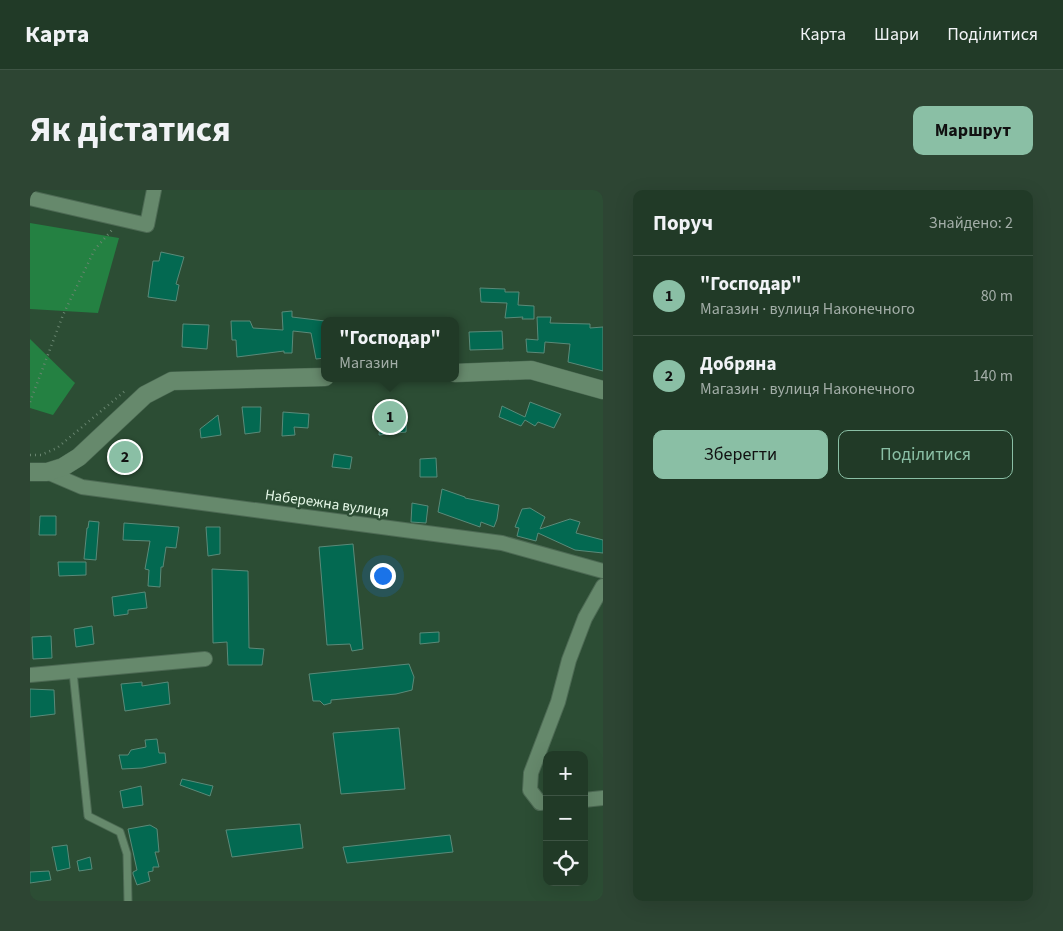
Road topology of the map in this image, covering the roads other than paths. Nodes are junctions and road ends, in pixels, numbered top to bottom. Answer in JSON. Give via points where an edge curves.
{"nodes":[{"id":1,"x":154,"y":190,"type":"edge"},
{"id":2,"x":30,"y":198,"type":"edge"},
{"id":3,"x":459,"y":373,"type":"edge"},
{"id":4,"x":321,"y":376,"type":"edge"},
{"id":5,"x":603,"y":390,"type":"edge"},
{"id":6,"x":39,"y":472,"type":"edge"},
{"id":7,"x":603,"y":571,"type":"edge"},
{"id":8,"x":603,"y":586,"type":"edge"},
{"id":9,"x":205,"y":659,"type":"dead end"},
{"id":10,"x":73,"y":672,"type":"junction"},
{"id":11,"x":30,"y":675,"type":"edge"},
{"id":12,"x":603,"y":798,"type":"edge"},
{"id":13,"x":588,"y":800,"type":"edge"},
{"id":14,"x":543,"y":802,"type":"edge"},
{"id":15,"x":128,"y":901,"type":"edge"}],
"edges":[{"from":1,"to":2,"type":"street","via":[[147,225]]},
{"from":3,"to":5,"type":"street","via":[[531,370]]},
{"from":4,"to":6,"type":"street","via":[[172,381],[145,396],[79,457],[63,467]]},
{"from":6,"to":7,"type":"street","name":"Набережна вулиця","via":[[82,487],[502,543]]},
{"from":8,"to":14,"type":"street","via":[[585,618],[531,773],[530,790]]},
{"from":9,"to":10,"type":"street"},
{"from":10,"to":11,"type":"street"},
{"from":10,"to":15,"type":"lane","via":[[88,816],[120,832],[127,854]]},
{"from":12,"to":13,"type":"street"}]}
